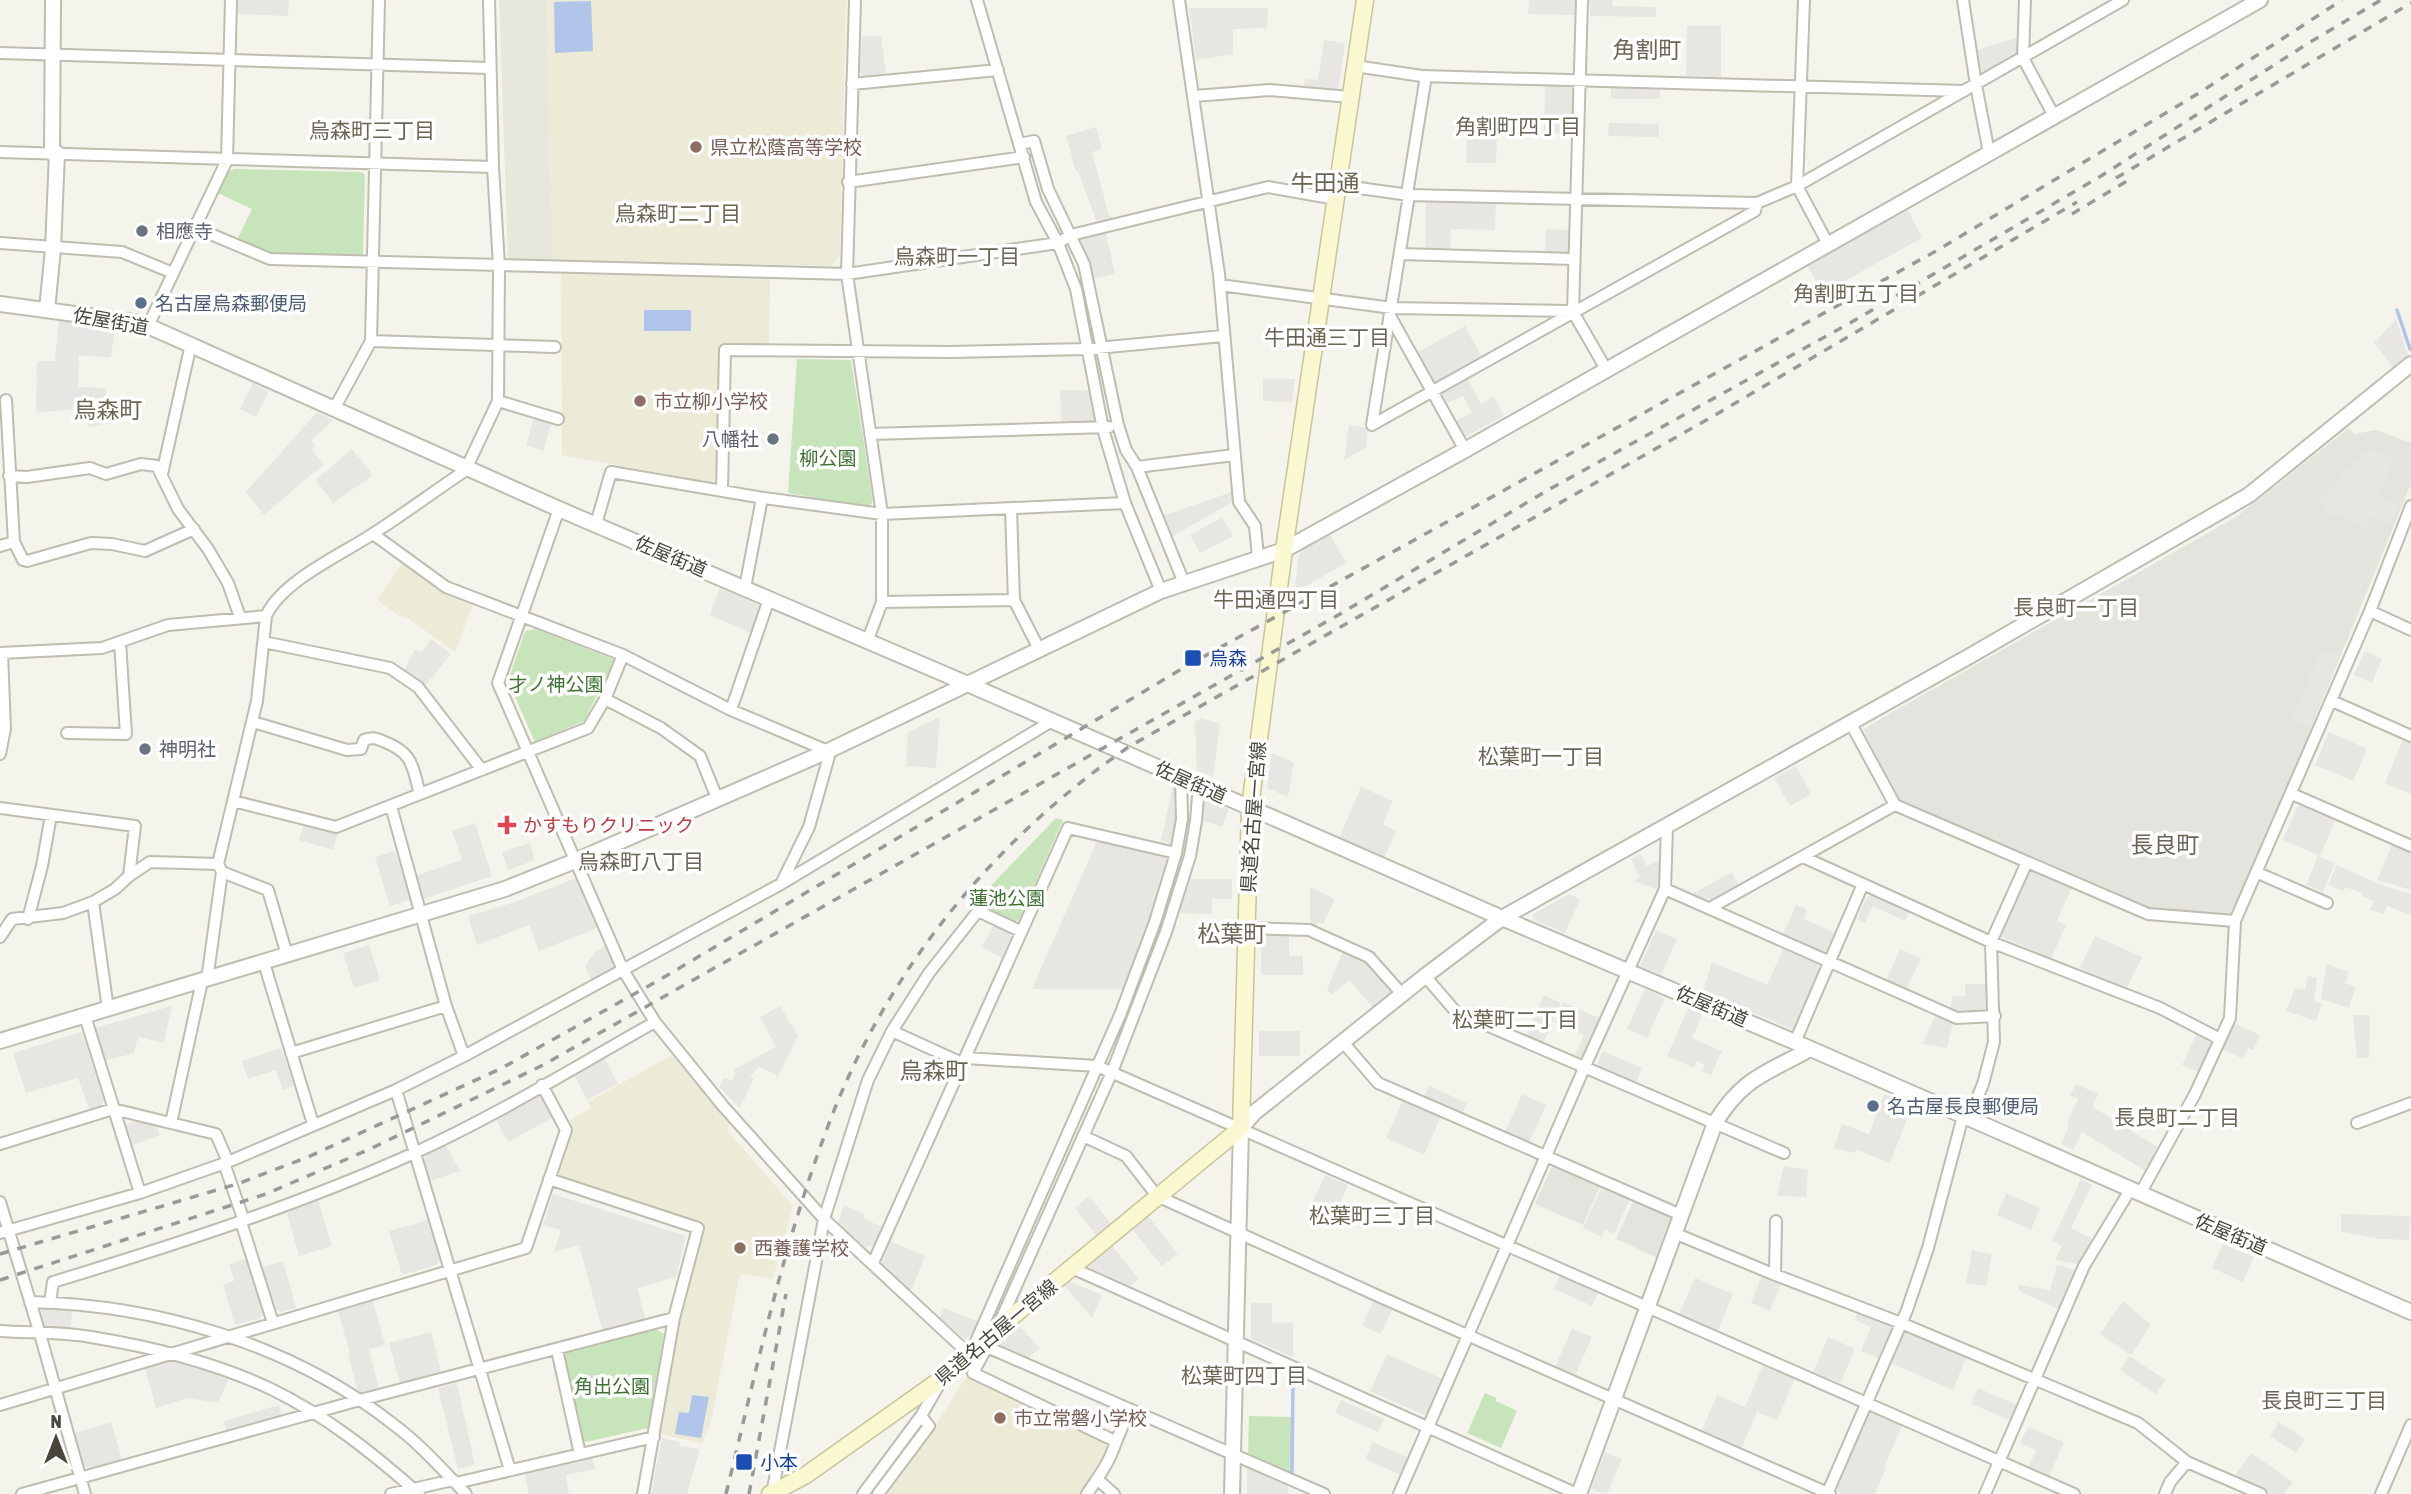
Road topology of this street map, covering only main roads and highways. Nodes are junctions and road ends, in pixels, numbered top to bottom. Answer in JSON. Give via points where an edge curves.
{"nodes":[{"id":1,"x":1365,"y":0,"type":"edge"},
{"id":2,"x":771,"y":1494,"type":"edge"}],
"edges":[{"from":1,"to":2,"type":"main road","name":"県道名古屋一宮線","via":[[1250,807],[1241,1128],[944,1377],[806,1475]]}]}
